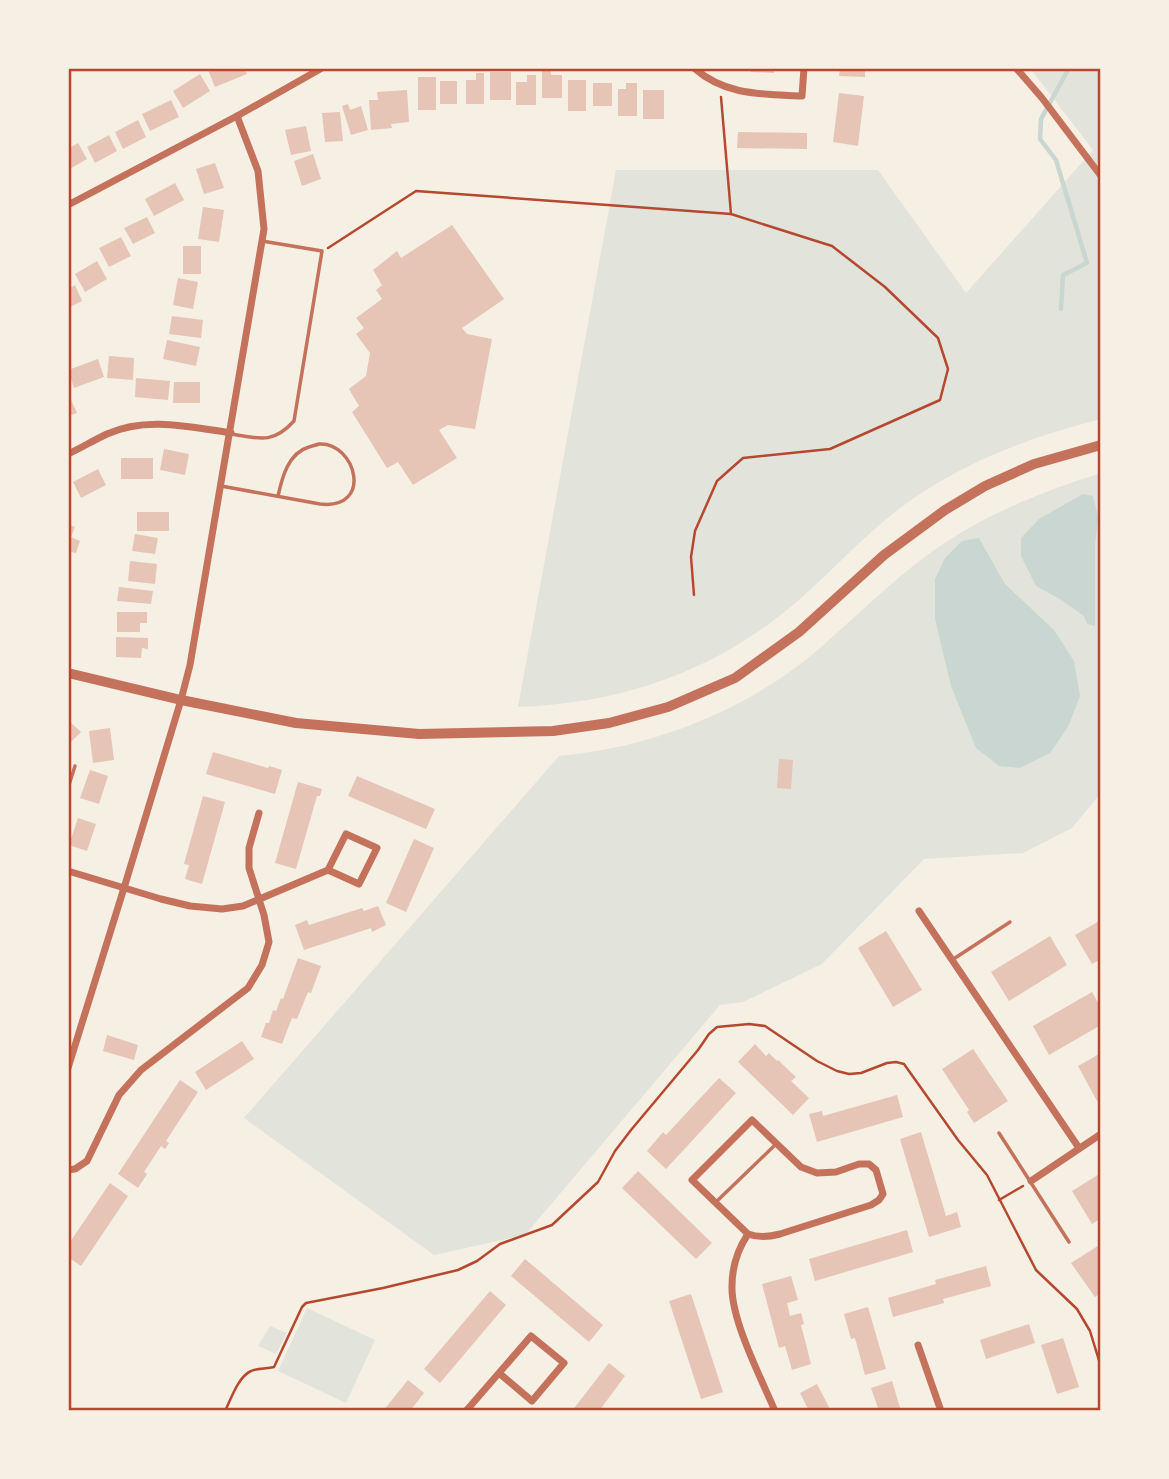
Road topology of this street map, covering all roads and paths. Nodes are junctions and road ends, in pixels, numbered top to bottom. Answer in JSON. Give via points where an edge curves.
{"nodes":[{"id":1,"x":322,"y":68,"type":"edge"},
{"id":2,"x":694,"y":68,"type":"edge"},
{"id":3,"x":804,"y":68,"type":"edge"},
{"id":4,"x":1016,"y":68,"type":"edge"},
{"id":5,"x":720,"y":86,"type":"junction"},
{"id":6,"x":237,"y":116,"type":"junction"},
{"id":7,"x":1101,"y":176,"type":"edge"},
{"id":8,"x":68,"y":205,"type":"edge"},
{"id":9,"x":731,"y":215,"type":"junction"},
{"id":10,"x":262,"y":241,"type":"junction"},
{"id":11,"x":322,"y":251,"type":"junction"},
{"id":12,"x":230,"y":433,"type":"junction"},
{"id":13,"x":1101,"y":445,"type":"edge"},
{"id":14,"x":68,"y":454,"type":"edge"},
{"id":15,"x":221,"y":485,"type":"junction"},
{"id":16,"x":278,"y":496,"type":"junction"},
{"id":17,"x":694,"y":595,"type":"dead end"},
{"id":18,"x":68,"y":673,"type":"edge"},
{"id":19,"x":181,"y":700,"type":"junction"},
{"id":20,"x":75,"y":766,"type":"dead end"},
{"id":21,"x":68,"y":788,"type":"edge"},
{"id":22,"x":259,"y":813,"type":"dead end"},
{"id":23,"x":328,"y":870,"type":"junction"},
{"id":24,"x":68,"y":871,"type":"edge"},
{"id":25,"x":124,"y":888,"type":"junction"},
{"id":26,"x":257,"y":899,"type":"junction"},
{"id":27,"x":919,"y":911,"type":"dead end"},
{"id":28,"x":1010,"y":922,"type":"dead end"},
{"id":29,"x":952,"y":960,"type":"junction"},
{"id":30,"x":72,"y":1040,"type":"edge"},
{"id":31,"x":68,"y":1068,"type":"edge"},
{"id":32,"x":999,"y":1133,"type":"dead end"},
{"id":33,"x":1101,"y":1134,"type":"edge"},
{"id":34,"x":776,"y":1143,"type":"junction"},
{"id":35,"x":1079,"y":1148,"type":"junction"},
{"id":36,"x":68,"y":1170,"type":"edge"},
{"id":37,"x":1031,"y":1181,"type":"junction"},
{"id":38,"x":999,"y":1200,"type":"junction"},
{"id":39,"x":716,"y":1202,"type":"junction"},
{"id":40,"x":748,"y":1234,"type":"junction"},
{"id":41,"x":1069,"y":1242,"type":"dead end"},
{"id":42,"x":918,"y":1345,"type":"dead end"},
{"id":43,"x":1101,"y":1367,"type":"edge"},
{"id":44,"x":499,"y":1373,"type":"junction"},
{"id":45,"x":225,"y":1411,"type":"edge"},
{"id":46,"x":466,"y":1411,"type":"edge"},
{"id":47,"x":775,"y":1411,"type":"edge"},
{"id":48,"x":940,"y":1411,"type":"edge"}],
"edges":[{"from":1,"to":6,"type":"street"},
{"from":2,"to":5,"type":"street"},
{"from":3,"to":5,"type":"street","via":[[802,96]]},
{"from":4,"to":7,"type":"street"},
{"from":5,"to":9,"type":"path"},
{"from":6,"to":8,"type":"street"},
{"from":6,"to":10,"type":"street","via":[[258,171]]},
{"from":9,"to":11,"type":"path","via":[[416,191]]},
{"from":9,"to":17,"type":"path","via":[[832,246],[885,287],[938,338],[948,369],[940,400],[830,449],[743,458],[717,481],[695,531],[691,557]]},
{"from":10,"to":11,"type":"lane"},
{"from":10,"to":12,"type":"street"},
{"from":11,"to":12,"type":"lane","via":[[294,421],[284,432],[266,439]]},
{"from":12,"to":14,"type":"street","via":[[162,423],[135,426],[108,433]]},
{"from":12,"to":15,"type":"street"},
{"from":13,"to":19,"type":"street","via":[[1034,464],[945,510],[884,555],[799,632],[735,678],[668,706],[609,723],[553,732],[419,734],[296,723]]},
{"from":15,"to":16,"type":"lane"},
{"from":15,"to":19,"type":"street"},
{"from":16,"to":16,"type":"lane","via":[[334,505],[348,499],[354,486],[353,471],[333,446],[302,449],[288,464]]},
{"from":18,"to":19,"type":"street"},
{"from":19,"to":25,"type":"street"},
{"from":20,"to":21,"type":"lane"},
{"from":22,"to":26,"type":"street","via":[[249,848]]},
{"from":23,"to":23,"type":"street","via":[[359,884],[377,848],[346,834]]},
{"from":23,"to":26,"type":"street"},
{"from":24,"to":25,"type":"street"},
{"from":25,"to":26,"type":"street","via":[[190,906],[222,909]]},
{"from":25,"to":30,"type":"street"},
{"from":26,"to":36,"type":"street","via":[[269,942],[248,988],[141,1070],[119,1096],[88,1161]]},
{"from":27,"to":29,"type":"street"},
{"from":28,"to":29,"type":"lane"},
{"from":29,"to":35,"type":"street"},
{"from":30,"to":31,"type":"street"},
{"from":32,"to":37,"type":"lane"},
{"from":33,"to":35,"type":"street"},
{"from":34,"to":39,"type":"lane"},
{"from":34,"to":39,"type":"street","via":[[752,1120],[692,1180]]},
{"from":34,"to":40,"type":"street","via":[[800,1167],[817,1173],[869,1164],[876,1170],[883,1194],[871,1205],[780,1234]]},
{"from":35,"to":37,"type":"street"},
{"from":37,"to":38,"type":"path"},
{"from":37,"to":41,"type":"lane"},
{"from":38,"to":43,"type":"path","via":[[1036,1270],[1077,1309],[1090,1331]]},
{"from":38,"to":45,"type":"path","via":[[987,1175],[904,1064],[887,1063],[849,1074],[817,1061],[765,1026],[718,1027],[631,1130],[598,1181],[552,1225],[499,1244],[458,1270],[306,1303],[274,1367],[244,1375]]},
{"from":39,"to":40,"type":"street"},
{"from":40,"to":47,"type":"street","via":[[739,1247],[731,1287],[735,1311]]},
{"from":42,"to":48,"type":"street"},
{"from":44,"to":44,"type":"street","via":[[531,1336],[564,1363],[532,1401]]},
{"from":44,"to":46,"type":"street"}]}
